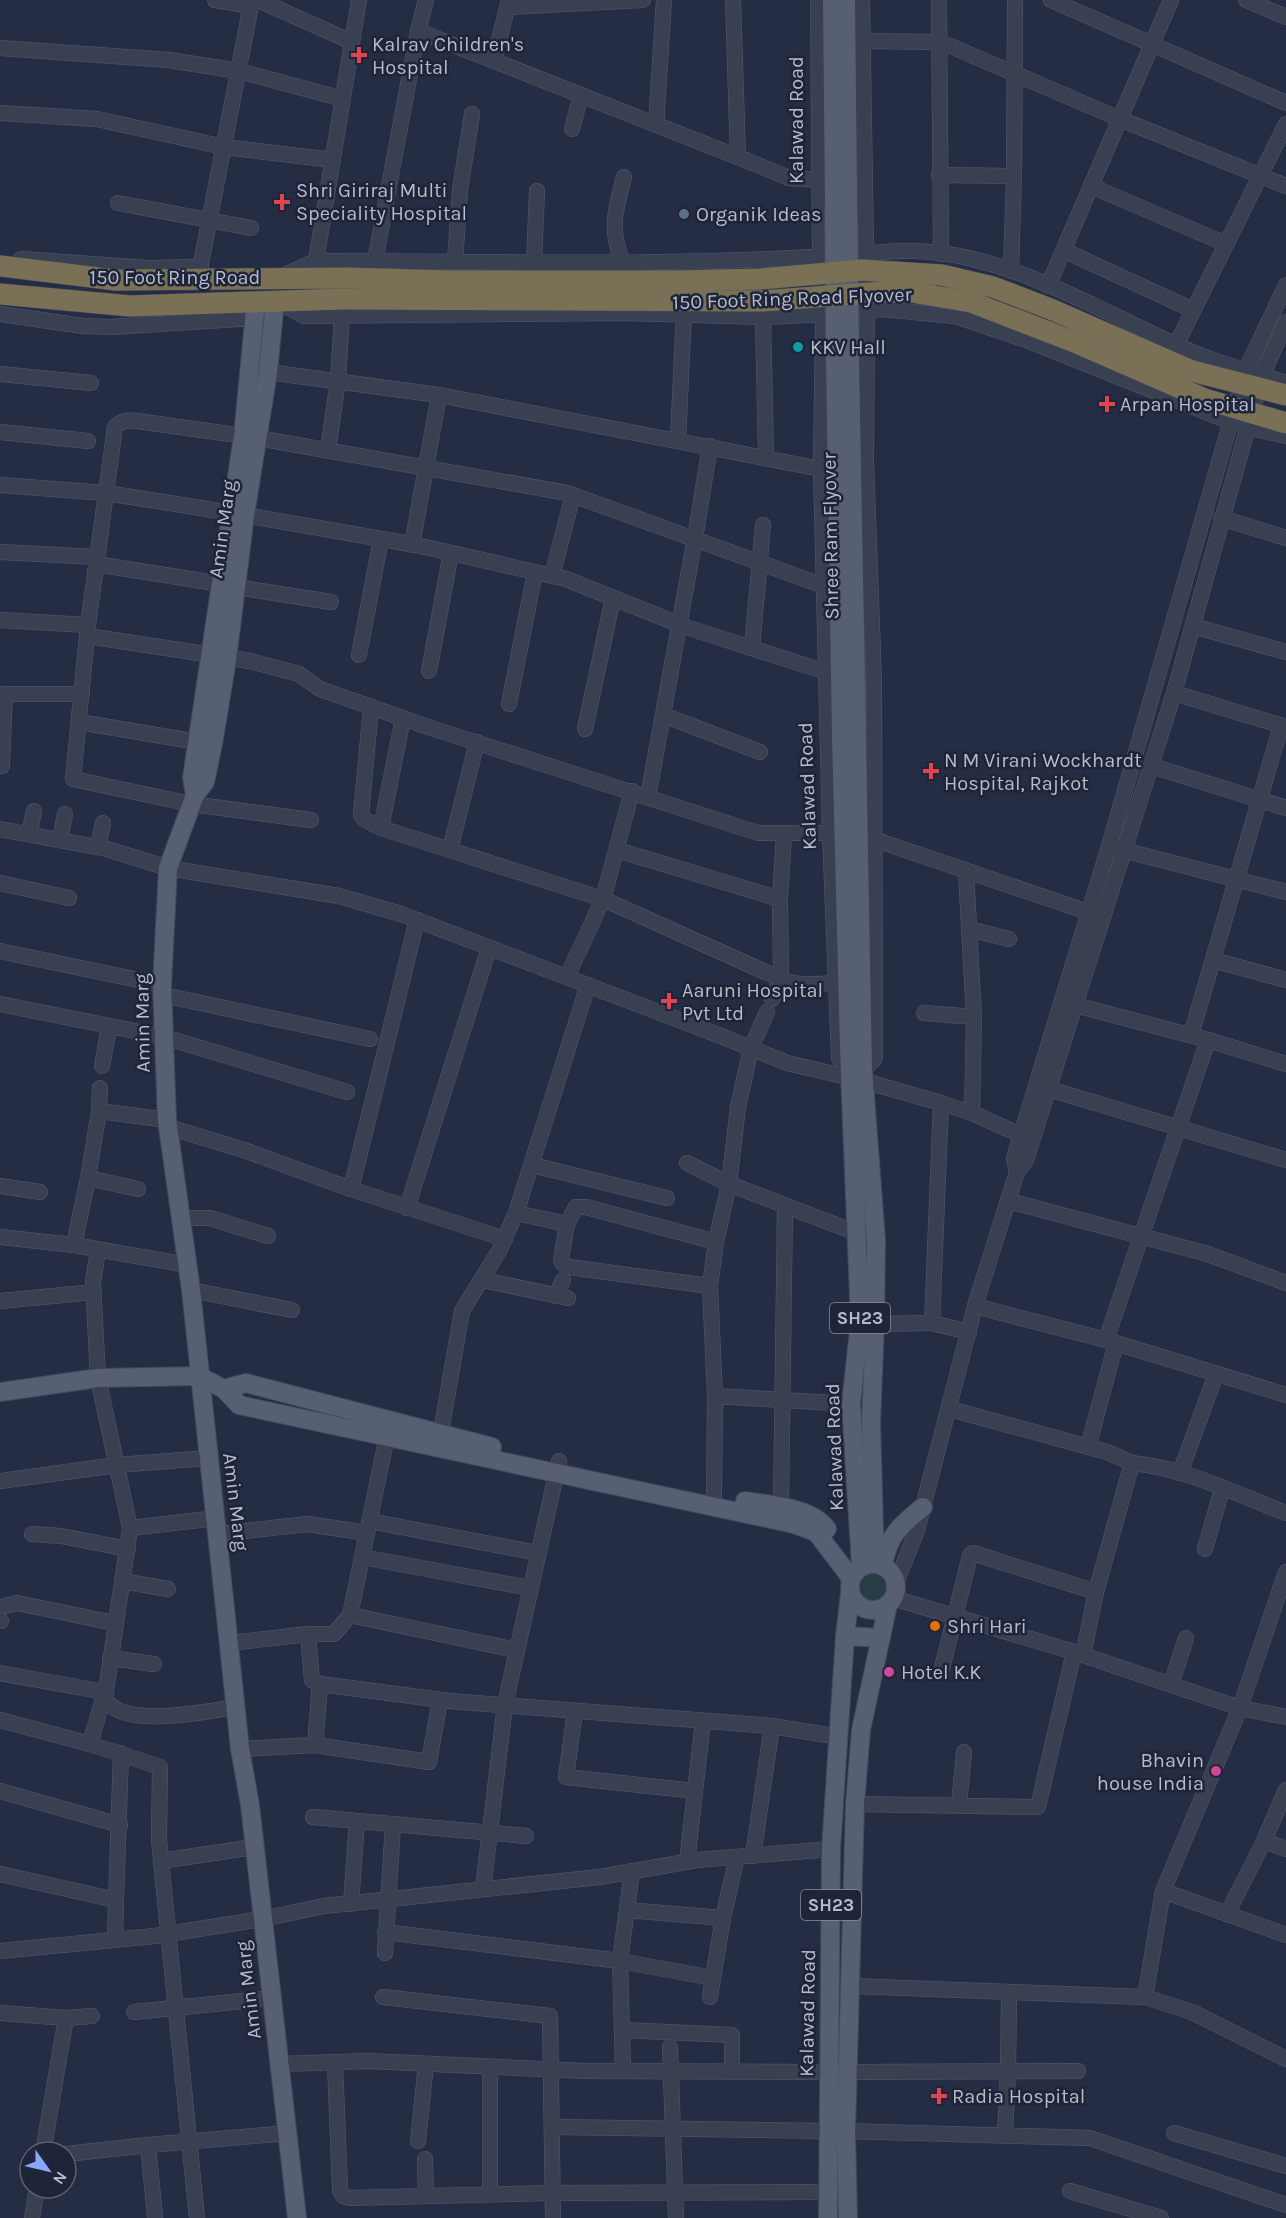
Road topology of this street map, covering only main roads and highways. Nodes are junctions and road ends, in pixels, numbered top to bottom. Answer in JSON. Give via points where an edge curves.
{"nodes":[{"id":1,"x":832,"y":0,"type":"edge"},
{"id":2,"x":846,"y":0,"type":"edge"},
{"id":3,"x":0,"y":267,"type":"edge"},
{"id":4,"x":279,"y":277,"type":"joint"},
{"id":5,"x":0,"y":294,"type":"edge"},
{"id":6,"x":263,"y":306,"type":"junction"},
{"id":7,"x":1286,"y":396,"type":"edge"},
{"id":8,"x":1286,"y":423,"type":"edge"},
{"id":9,"x":251,"y":437,"type":"junction"},
{"id":10,"x":219,"y":657,"type":"junction"},
{"id":11,"x":193,"y":800,"type":"junction"},
{"id":12,"x":856,"y":1067,"type":"junction"},
{"id":13,"x":199,"y":1376,"type":"junction"},
{"id":14,"x":224,"y":1389,"type":"junction"},
{"id":15,"x":0,"y":1392,"type":"edge"},
{"id":16,"x":558,"y":1466,"type":"junction"},
{"id":17,"x":922,"y":1508,"type":"road end"},
{"id":18,"x":862,"y":1573,"type":"junction"},
{"id":19,"x":892,"y":1595,"type":"junction"},
{"id":20,"x":845,"y":1636,"type":"junction"},
{"id":21,"x":881,"y":1638,"type":"junction"},
{"id":22,"x":297,"y":2218,"type":"edge"},
{"id":23,"x":828,"y":2218,"type":"edge"},
{"id":24,"x":848,"y":2218,"type":"edge"}],
"edges":[{"from":1,"to":12,"type":"main road","name":"Shree Ram Flyover","bridge":true,"via":[[841,736]]},
{"from":2,"to":12,"type":"main road","name":"Shree Ram Flyover","bridge":true},
{"from":3,"to":4,"type":"highway","name":"150 Foot Ring Road","via":[[116,280],[200,273]]},
{"from":4,"to":7,"type":"highway","name":"150 Foot Ring Road Flyover","bridge":true,"via":[[677,281],[862,270],[942,275],[993,287],[1053,310],[1192,371]]},
{"from":5,"to":6,"type":"highway","name":"150 Foot Ring Road","via":[[130,306]]},
{"from":6,"to":8,"type":"highway","name":"150 Foot Ring Road Flyover","bridge":true,"via":[[763,301],[911,292],[971,302],[1205,399]]},
{"from":6,"to":9,"type":"main road","name":"Amin Marg"},
{"from":6,"to":9,"type":"main road","name":"Amin Marg","via":[[268,372]]},
{"from":9,"to":10,"type":"main road","name":"Amin Marg"},
{"from":10,"to":11,"type":"main road","name":"Amin Marg","via":[[198,742]]},
{"from":10,"to":11,"type":"main road","name":"Amin Marg","via":[[205,782]]},
{"from":11,"to":13,"type":"main road","name":"Amin Marg","via":[[168,868],[162,990],[168,1124]]},
{"from":12,"to":18,"type":"main road","name":"Kalawad Road","number":"SH23","via":[[860,1321],[851,1404]]},
{"from":12,"to":18,"type":"main road","name":"Kalawad Road","number":"SH23","via":[[876,1240]]},
{"from":13,"to":14,"type":"main road"},
{"from":13,"to":15,"type":"main road","via":[[98,1378]]},
{"from":13,"to":22,"type":"main road","name":"Amin Marg"},
{"from":14,"to":16,"type":"main road","via":[[246,1383]]},
{"from":14,"to":16,"type":"main road","via":[[239,1405]]},
{"from":16,"to":18,"type":"main road","via":[[794,1524],[816,1532]]},
{"from":16,"to":18,"type":"main road","via":[[800,1510],[825,1525]]},
{"from":17,"to":18,"type":"main road","via":[[897,1528],[886,1548]]},
{"from":18,"to":19,"type":"main road","via":[[889,1570]]},
{"from":18,"to":19,"type":"main road","via":[[859,1606],[874,1610]]},
{"from":18,"to":20,"type":"main road","name":"Kalawad Road","number":"SH23"},
{"from":19,"to":21,"type":"main road","number":"SH23"},
{"from":20,"to":21,"type":"main road"},
{"from":20,"to":23,"type":"main road","name":"Kalawad Road","number":"SH23","via":[[831,1849]]},
{"from":21,"to":24,"type":"main road","number":"SH23","via":[[861,1730],[855,1804],[846,2131]]}]}
